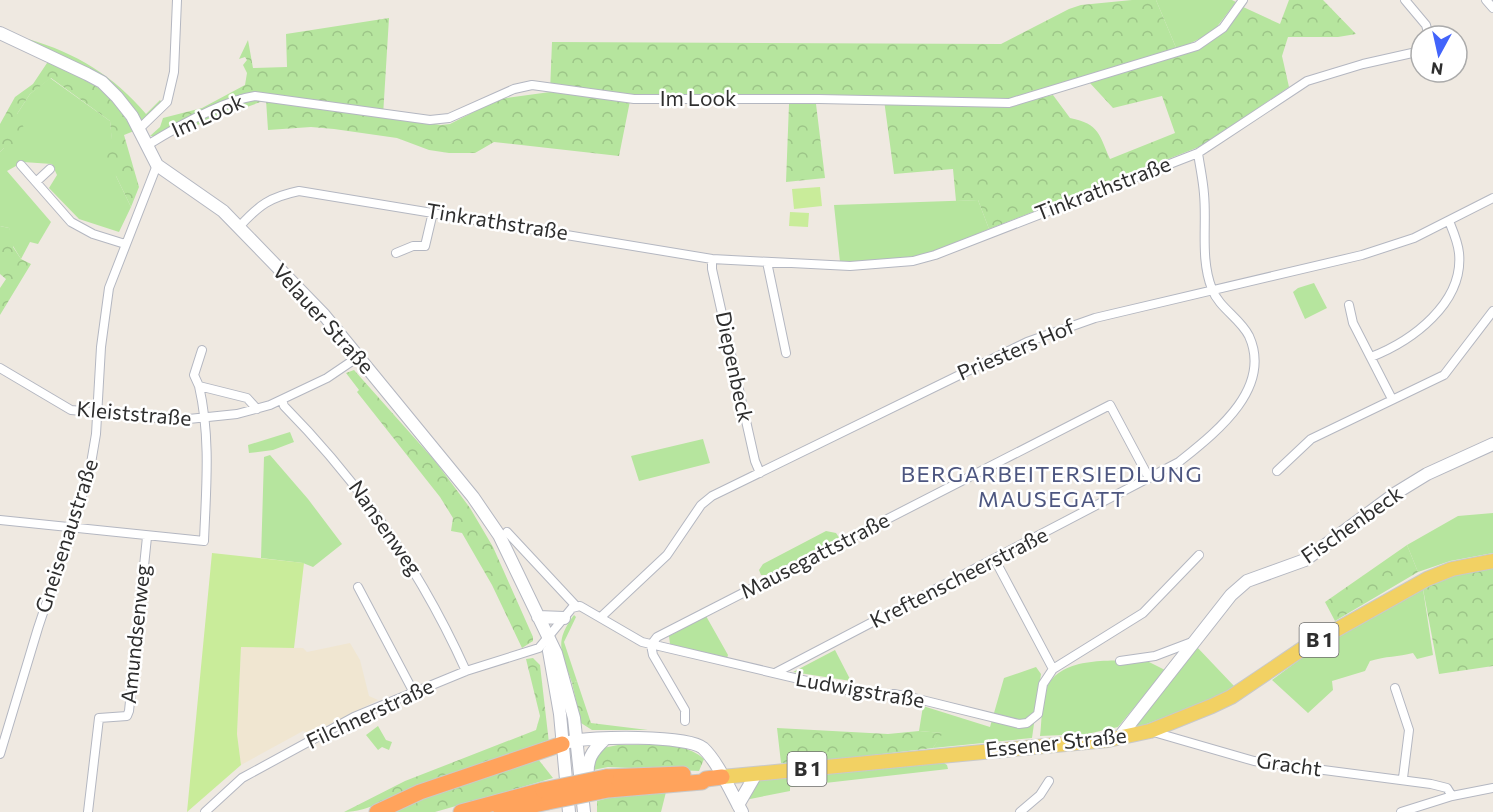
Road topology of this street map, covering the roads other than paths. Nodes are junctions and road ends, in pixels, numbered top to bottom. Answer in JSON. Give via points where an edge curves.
{"nodes":[{"id":1,"x":177,"y":0,"type":"edge"},
{"id":2,"x":1242,"y":0,"type":"edge"},
{"id":3,"x":1404,"y":0,"type":"edge"},
{"id":4,"x":1486,"y":0,"type":"edge"},
{"id":5,"x":1493,"y":8,"type":"edge"},
{"id":6,"x":1425,"y":24,"type":"edge"},
{"id":7,"x":0,"y":33,"type":"edge"},
{"id":8,"x":1409,"y":54,"type":"edge"},
{"id":9,"x":139,"y":129,"type":"junction"},
{"id":10,"x":146,"y":146,"type":"junction"},
{"id":11,"x":1198,"y":153,"type":"junction"},
{"id":12,"x":21,"y":165,"type":"dead end"},
{"id":13,"x":157,"y":165,"type":"junction"},
{"id":14,"x":50,"y":169,"type":"dead end"},
{"id":15,"x":36,"y":182,"type":"junction"},
{"id":16,"x":1493,"y":198,"type":"edge"},
{"id":17,"x":433,"y":212,"type":"junction"},
{"id":18,"x":1449,"y":221,"type":"junction"},
{"id":19,"x":239,"y":227,"type":"junction"},
{"id":20,"x":125,"y":244,"type":"junction"},
{"id":21,"x":396,"y":253,"type":"dead end"},
{"id":22,"x":712,"y":259,"type":"junction"},
{"id":23,"x":767,"y":262,"type":"junction"},
{"id":24,"x":1212,"y":290,"type":"junction"},
{"id":25,"x":1349,"y":305,"type":"dead end"},
{"id":26,"x":1493,"y":311,"type":"edge"},
{"id":27,"x":202,"y":350,"type":"dead end"},
{"id":28,"x":786,"y":353,"type":"dead end"},
{"id":29,"x":358,"y":357,"type":"junction"},
{"id":30,"x":1371,"y":357,"type":"junction"},
{"id":31,"x":0,"y":368,"type":"edge"},
{"id":32,"x":199,"y":386,"type":"junction"},
{"id":33,"x":1392,"y":399,"type":"junction"},
{"id":34,"x":282,"y":400,"type":"junction"},
{"id":35,"x":257,"y":409,"type":"junction"},
{"id":36,"x":98,"y":413,"type":"junction"},
{"id":37,"x":207,"y":419,"type":"junction"},
{"id":38,"x":1493,"y":444,"type":"edge"},
{"id":39,"x":1277,"y":471,"type":"dead end"},
{"id":40,"x":760,"y":473,"type":"junction"},
{"id":41,"x":1149,"y":478,"type":"junction"},
{"id":42,"x":0,"y":520,"type":"edge"},
{"id":43,"x":72,"y":528,"type":"junction"},
{"id":44,"x":507,"y":532,"type":"dead end"},
{"id":45,"x":147,"y":537,"type":"junction"},
{"id":46,"x":1199,"y":555,"type":"dead end"},
{"id":47,"x":995,"y":560,"type":"junction"},
{"id":48,"x":1493,"y":561,"type":"edge"},
{"id":49,"x":358,"y":587,"type":"dead end"},
{"id":50,"x":576,"y":606,"type":"junction"},
{"id":51,"x":538,"y":617,"type":"junction"},
{"id":52,"x":601,"y":617,"type":"junction"},
{"id":53,"x":564,"y":618,"type":"junction"},
{"id":54,"x":1196,"y":640,"type":"junction"},
{"id":55,"x":548,"y":641,"type":"junction"},
{"id":56,"x":651,"y":645,"type":"junction"},
{"id":57,"x":1120,"y":661,"type":"dead end"},
{"id":58,"x":1053,"y":669,"type":"junction"},
{"id":59,"x":466,"y":671,"type":"junction"},
{"id":60,"x":775,"y":673,"type":"junction"},
{"id":61,"x":1395,"y":688,"type":"dead end"},
{"id":62,"x":413,"y":692,"type":"junction"},
{"id":63,"x":685,"y":721,"type":"dead end"},
{"id":64,"x":1150,"y":731,"type":"junction"},
{"id":65,"x":605,"y":739,"type":"junction"},
{"id":66,"x":1118,"y":739,"type":"junction"},
{"id":67,"x":570,"y":742,"type":"junction"},
{"id":68,"x":0,"y":754,"type":"edge"},
{"id":69,"x":756,"y":774,"type":"junction"},
{"id":70,"x":722,"y":777,"type":"junction"},
{"id":71,"x":1402,"y":778,"type":"junction"},
{"id":72,"x":1049,"y":781,"type":"dead end"},
{"id":73,"x":1431,"y":783,"type":"junction"},
{"id":74,"x":1493,"y":788,"type":"edge"},
{"id":75,"x":545,"y":796,"type":"junction"},
{"id":76,"x":1452,"y":796,"type":"junction"},
{"id":77,"x":1436,"y":800,"type":"junction"},
{"id":78,"x":740,"y":808,"type":"edge"},
{"id":79,"x":88,"y":812,"type":"edge"},
{"id":80,"x":205,"y":812,"type":"edge"},
{"id":81,"x":377,"y":812,"type":"edge"},
{"id":82,"x":461,"y":812,"type":"edge"},
{"id":83,"x":501,"y":812,"type":"edge"},
{"id":84,"x":569,"y":812,"type":"edge"},
{"id":85,"x":584,"y":812,"type":"edge"},
{"id":86,"x":591,"y":812,"type":"edge"},
{"id":87,"x":1020,"y":812,"type":"edge"},
{"id":88,"x":1401,"y":812,"type":"edge"}],
"edges":[{"from":1,"to":9,"type":"street","via":[[174,72],[167,102]]},
{"from":2,"to":10,"type":"street","name":"Im Look","via":[[1223,28],[1197,46],[1009,103],[634,99],[532,85],[449,118],[430,120],[255,96],[201,116]]},
{"from":3,"to":6,"type":"street"},
{"from":4,"to":5,"type":"street"},
{"from":7,"to":9,"type":"main road","name":"Velauer Straße","via":[[102,82]]},
{"from":8,"to":11,"type":"street","name":"Tinkrathstraße","via":[[1307,81]]},
{"from":9,"to":10,"type":"main road","name":"Velauer Straße"},
{"from":10,"to":13,"type":"main road","name":"Velauer Straße"},
{"from":11,"to":23,"type":"street","name":"Tinkrathstraße","via":[[922,259],[850,266]]},
{"from":11,"to":24,"type":"street","name":"Kreftenscheerstraße","via":[[1204,192],[1206,262]]},
{"from":12,"to":15,"type":"street"},
{"from":13,"to":19,"type":"main road","name":"Velauer Straße","via":[[210,200]]},
{"from":13,"to":20,"type":"street","name":"Gneisenaustraße"},
{"from":14,"to":15,"type":"street"},
{"from":15,"to":20,"type":"street","via":[[71,222]]},
{"from":16,"to":18,"type":"street","name":"Priesters Hof"},
{"from":17,"to":19,"type":"street","name":"Tinkrathstraße","via":[[299,191],[276,196]]},
{"from":17,"to":21,"type":"street","via":[[425,246]]},
{"from":17,"to":22,"type":"street","name":"Tinkrathstraße"},
{"from":18,"to":24,"type":"street","name":"Priesters Hof","via":[[1414,238],[1362,255]]},
{"from":18,"to":30,"type":"street","via":[[1459,265],[1446,301],[1414,334]]},
{"from":19,"to":29,"type":"main road","name":"Velauer Straße","via":[[324,315]]},
{"from":20,"to":36,"type":"street","name":"Gneisenaustraße","via":[[106,304]]},
{"from":22,"to":23,"type":"street","name":"Tinkrathstraße"},
{"from":22,"to":40,"type":"street","name":"Diepenbeck"},
{"from":23,"to":28,"type":"street"},
{"from":24,"to":40,"type":"street","name":"Priesters Hof","via":[[1095,318],[1027,342]]},
{"from":24,"to":41,"type":"street","name":"Kreftenscheerstraße","via":[[1249,337],[1253,351],[1252,383],[1243,399],[1200,445]]},
{"from":25,"to":30,"type":"street","via":[[1353,323]]},
{"from":26,"to":33,"type":"street","via":[[1444,375]]},
{"from":27,"to":32,"type":"street","name":"Kleiststraße","via":[[195,375]]},
{"from":29,"to":34,"type":"street","name":"Kleiststraße","via":[[327,378]]},
{"from":29,"to":51,"type":"main road","name":"Velauer Straße","via":[[473,497],[499,535]]},
{"from":30,"to":33,"type":"street"},
{"from":31,"to":36,"type":"street","name":"Kleiststraße","via":[[66,408]]},
{"from":32,"to":35,"type":"street","name":"Kleiststraße","via":[[247,398]]},
{"from":32,"to":37,"type":"street","name":"Kleiststraße"},
{"from":33,"to":39,"type":"street","via":[[1311,439]]},
{"from":34,"to":35,"type":"street","name":"Kleiststraße"},
{"from":34,"to":59,"type":"street","name":"Nansenweg","via":[[344,470],[386,526],[422,583]]},
{"from":35,"to":37,"type":"street","name":"Kleiststraße"},
{"from":36,"to":37,"type":"street","name":"Kleiststraße"},
{"from":36,"to":43,"type":"street","name":"Gneisenaustraße","via":[[89,475]]},
{"from":37,"to":45,"type":"street","name":"Amundsenweg","via":[[204,542]]},
{"from":38,"to":54,"type":"main road","name":"Fischenbeck","via":[[1396,493],[1305,560],[1247,581]]},
{"from":40,"to":52,"type":"street","name":"Priesters Hof","via":[[701,505],[667,555]]},
{"from":41,"to":47,"type":"street","name":"Kreftenscheerstraße"},
{"from":41,"to":56,"type":"street","name":"Mausegattstraße","via":[[1110,405],[657,637]]},
{"from":42,"to":43,"type":"street","name":"Amundsenweg"},
{"from":43,"to":45,"type":"street","name":"Amundsenweg"},
{"from":43,"to":68,"type":"street","name":"Gneisenaustraße"},
{"from":44,"to":50,"type":"street"},
{"from":45,"to":79,"type":"street","name":"Amundsenweg","via":[[129,711],[127,716],[99,718]]},
{"from":46,"to":58,"type":"street","via":[[1143,613]]},
{"from":47,"to":58,"type":"street"},
{"from":47,"to":60,"type":"street","name":"Kreftenscheerstraße"},
{"from":48,"to":64,"type":"main road","name":"Essener Straße","number":"B 1","via":[[1452,569],[1427,579],[1302,649],[1231,697]]},
{"from":49,"to":62,"type":"street"},
{"from":50,"to":52,"type":"street"},
{"from":50,"to":53,"type":"street"},
{"from":51,"to":53,"type":"main road"},
{"from":51,"to":55,"type":"main road","name":"Velauer Straße"},
{"from":52,"to":56,"type":"street"},
{"from":53,"to":55,"type":"street"},
{"from":54,"to":57,"type":"street","via":[[1155,656]]},
{"from":54,"to":66,"type":"main road","name":"Fischenbeck"},
{"from":55,"to":59,"type":"street","name":"Filchnerstraße","via":[[534,651]]},
{"from":55,"to":67,"type":"main road","name":"Velauer Straße"},
{"from":56,"to":60,"type":"street","name":"Ludwigstraße"},
{"from":56,"to":63,"type":"street","via":[[685,710]]},
{"from":58,"to":60,"type":"street","name":"Ludwigstraße","via":[[1043,684],[1038,714],[1034,720],[1019,724],[914,698],[867,695]]},
{"from":59,"to":62,"type":"street","name":"Filchnerstraße"},
{"from":61,"to":71,"type":"street","via":[[1408,730]]},
{"from":62,"to":80,"type":"street","name":"Filchnerstraße","via":[[354,717],[242,778]]},
{"from":64,"to":66,"type":"main road","name":"Essener Straße","number":"B 1"},
{"from":64,"to":71,"type":"street","name":"Gracht","via":[[1254,761]]},
{"from":65,"to":67,"type":"main road"},
{"from":65,"to":70,"type":"main road","via":[[687,741],[705,750]]},
{"from":65,"to":86,"type":"main road","via":[[590,756],[587,767]]},
{"from":66,"to":69,"type":"main road","name":"Essener Straße","number":"B 1"},
{"from":67,"to":81,"type":"highway","via":[[420,792]]},
{"from":67,"to":84,"type":"main road"},
{"from":67,"to":85,"type":"main road"},
{"from":69,"to":70,"type":"main road","name":"Essener Straße","number":"B 1"},
{"from":69,"to":78,"type":"main road"},
{"from":70,"to":75,"type":"highway","number":"B 1","bridge":true,"via":[[706,779],[695,774],[607,783]]},
{"from":70,"to":78,"type":"main road"},
{"from":71,"to":73,"type":"street","name":"Gracht"},
{"from":72,"to":87,"type":"street"},
{"from":73,"to":76,"type":"street","name":"Gracht","via":[[1447,788]]},
{"from":73,"to":77,"type":"street"},
{"from":74,"to":76,"type":"street"},
{"from":75,"to":82,"type":"highway"},
{"from":75,"to":83,"type":"highway"},
{"from":76,"to":77,"type":"street"},
{"from":77,"to":88,"type":"street"}]}
